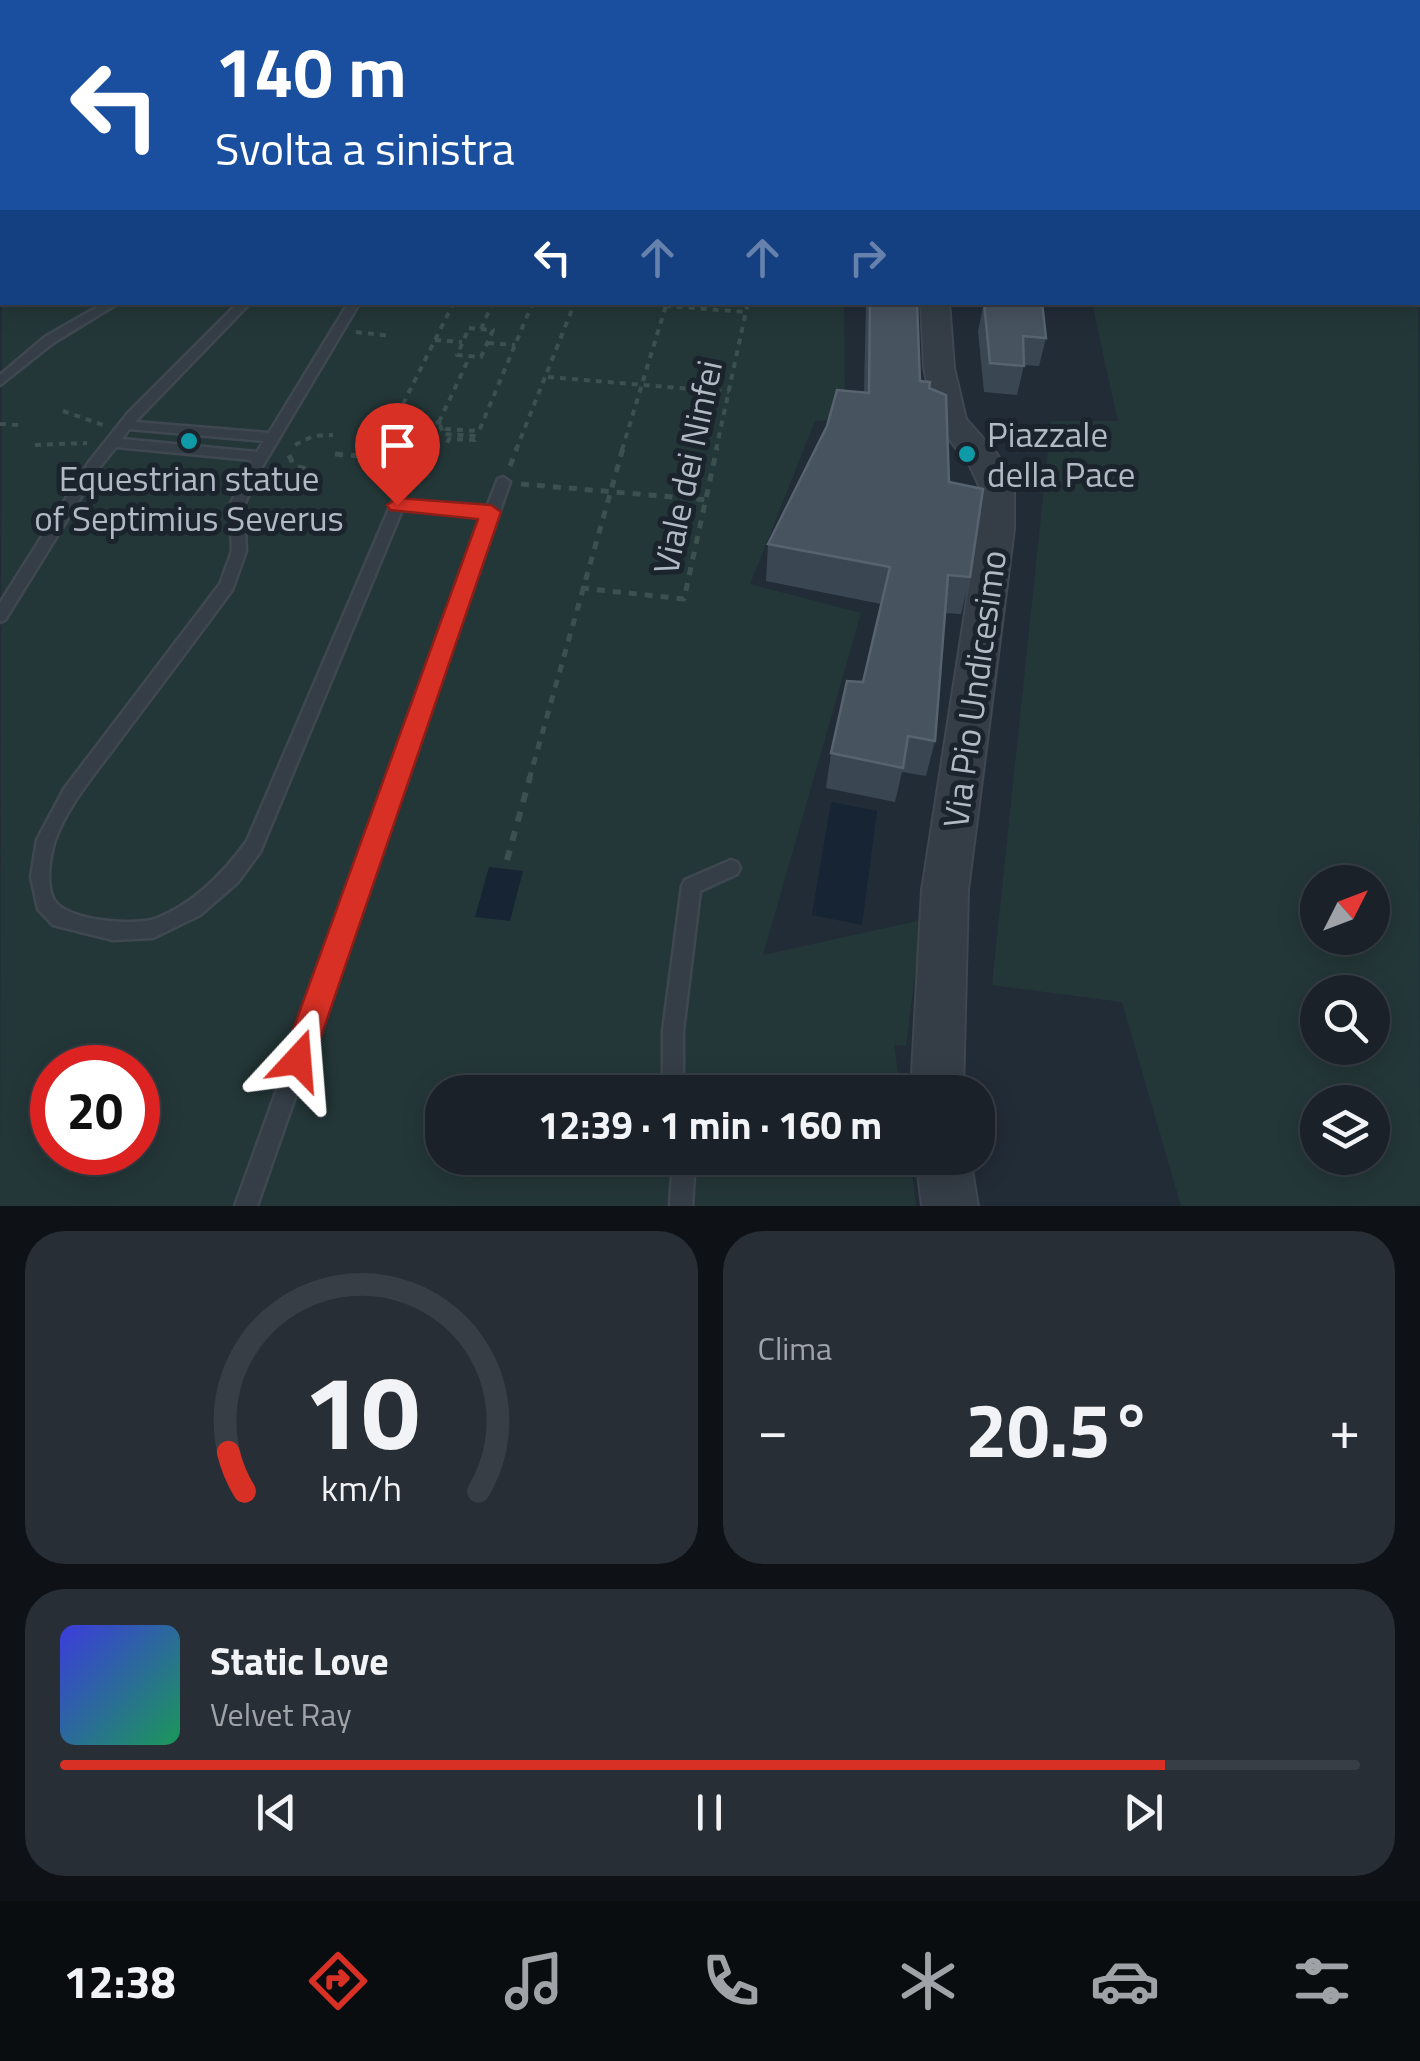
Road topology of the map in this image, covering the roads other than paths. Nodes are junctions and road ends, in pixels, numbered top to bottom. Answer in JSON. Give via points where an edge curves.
{"nodes":[{"id":1,"x":110,"y":305,"type":"edge"},
{"id":2,"x":243,"y":305,"type":"edge"},
{"id":3,"x":353,"y":305,"type":"edge"},
{"id":4,"x":935,"y":305,"type":"edge"},
{"id":5,"x":0,"y":381,"type":"edge"},
{"id":6,"x":126,"y":425,"type":"junction"},
{"id":7,"x":273,"y":438,"type":"junction"},
{"id":8,"x":113,"y":442,"type":"junction"},
{"id":9,"x":261,"y":457,"type":"junction"},
{"id":10,"x":503,"y":482,"type":"road end"},
{"id":11,"x":491,"y":512,"type":"junction"},
{"id":12,"x":0,"y":616,"type":"edge"},
{"id":13,"x":731,"y":868,"type":"dead end"},
{"id":14,"x":673,"y":1075,"type":"edge"},
{"id":15,"x":938,"y":1075,"type":"edge"},
{"id":16,"x":683,"y":1175,"type":"edge"},
{"id":17,"x":945,"y":1175,"type":"edge"},
{"id":18,"x":246,"y":1206,"type":"edge"},
{"id":19,"x":681,"y":1206,"type":"edge"},
{"id":20,"x":950,"y":1206,"type":"edge"}],
"edges":[{"from":1,"to":5,"type":"lane","via":[[49,340]]},
{"from":2,"to":6,"type":"lane"},
{"from":3,"to":7,"type":"lane"},
{"from":4,"to":15,"type":"street","name":"Via Pio Undicesimo","via":[[951,421],[997,488],[945,890]]},
{"from":6,"to":7,"type":"lane"},
{"from":6,"to":8,"type":"lane"},
{"from":7,"to":9,"type":"lane"},
{"from":8,"to":9,"type":"lane"},
{"from":8,"to":12,"type":"lane"},
{"from":9,"to":11,"type":"lane","via":[[238,505],[239,551],[227,586],[70,794],[46,840],[40,878],[45,903],[60,919],[113,931],[153,929],[194,909],[232,876],[254,846],[397,505]]},
{"from":10,"to":11,"type":"lane"},
{"from":11,"to":18,"type":"lane"},
{"from":13,"to":14,"type":"lane","via":[[691,886]]},
{"from":16,"to":19,"type":"lane"},
{"from":17,"to":20,"type":"street"}]}
